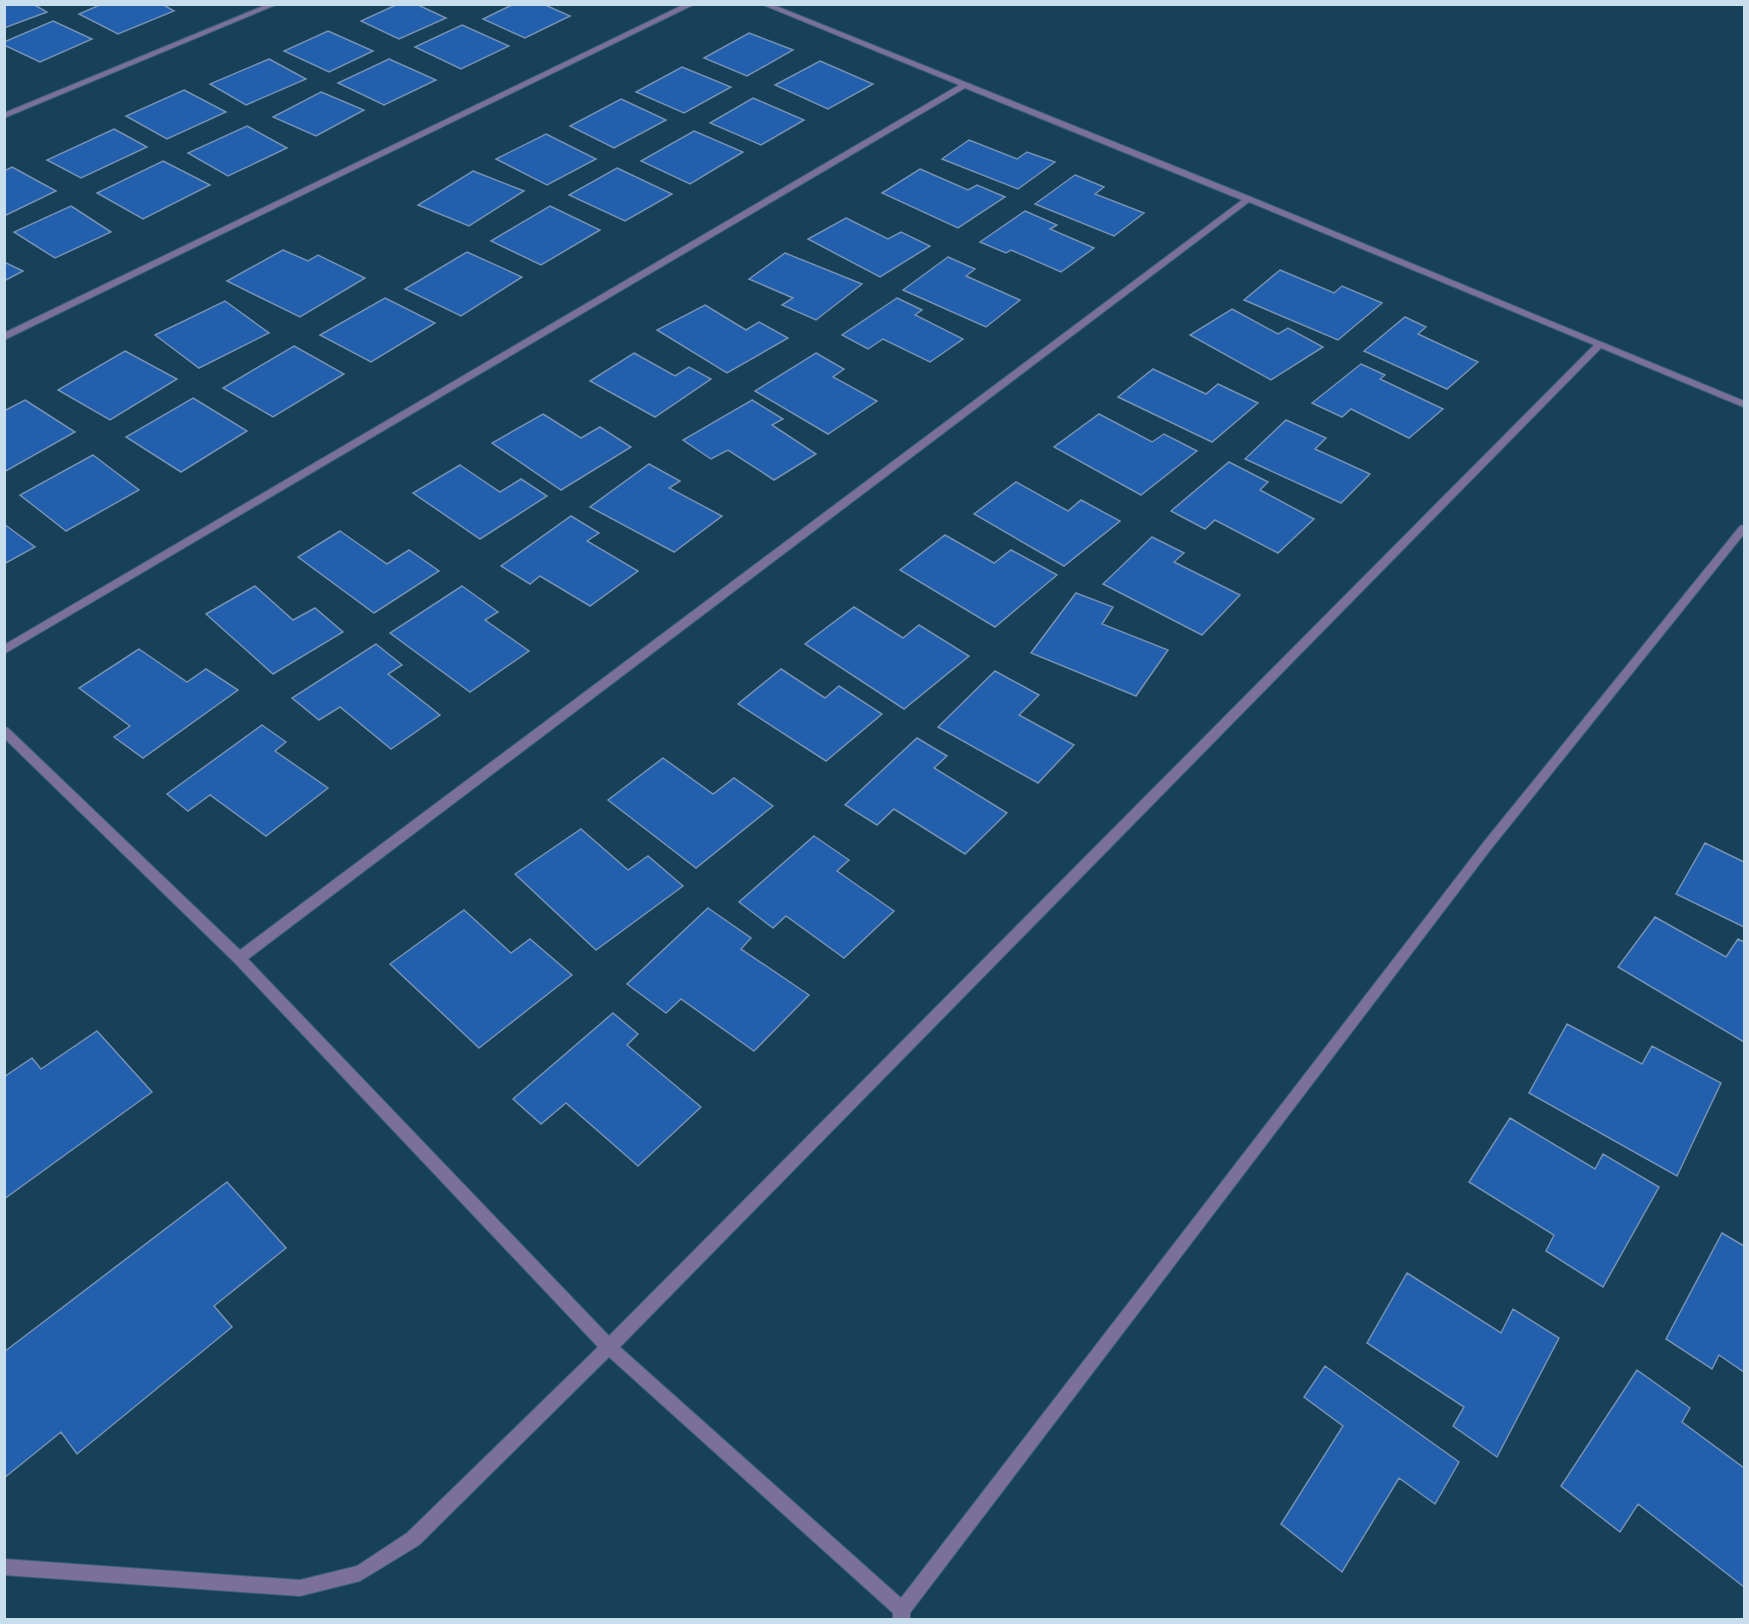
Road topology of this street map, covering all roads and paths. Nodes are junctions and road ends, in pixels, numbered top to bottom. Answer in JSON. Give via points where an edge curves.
{"nodes":[{"id":1,"x":275,"y":4,"type":"edge"},
{"id":2,"x":692,"y":4,"type":"edge"},
{"id":3,"x":764,"y":4,"type":"edge"},
{"id":4,"x":964,"y":85,"type":"junction"},
{"id":5,"x":4,"y":116,"type":"edge"},
{"id":6,"x":1248,"y":200,"type":"junction"},
{"id":7,"x":4,"y":337,"type":"edge"},
{"id":8,"x":1599,"y":345,"type":"junction"},
{"id":9,"x":1744,"y":404,"type":"edge"},
{"id":10,"x":1744,"y":528,"type":"edge"},
{"id":11,"x":4,"y":650,"type":"edge"},
{"id":12,"x":4,"y":731,"type":"edge"},
{"id":13,"x":239,"y":958,"type":"junction"},
{"id":14,"x":609,"y":1347,"type":"junction"},
{"id":15,"x":4,"y":1567,"type":"edge"},
{"id":16,"x":902,"y":1615,"type":"edge"}],
"edges":[{"from":1,"to":5,"type":"street"},
{"from":2,"to":7,"type":"street"},
{"from":3,"to":4,"type":"street"},
{"from":4,"to":6,"type":"street"},
{"from":4,"to":11,"type":"street"},
{"from":6,"to":8,"type":"street"},
{"from":6,"to":13,"type":"street"},
{"from":8,"to":9,"type":"street"},
{"from":8,"to":14,"type":"street"},
{"from":10,"to":16,"type":"street","via":[[1487,846]]},
{"from":12,"to":13,"type":"street"},
{"from":13,"to":14,"type":"street"},
{"from":14,"to":15,"type":"street","via":[[413,1539],[360,1573],[300,1588]]},
{"from":14,"to":16,"type":"street"}]}
